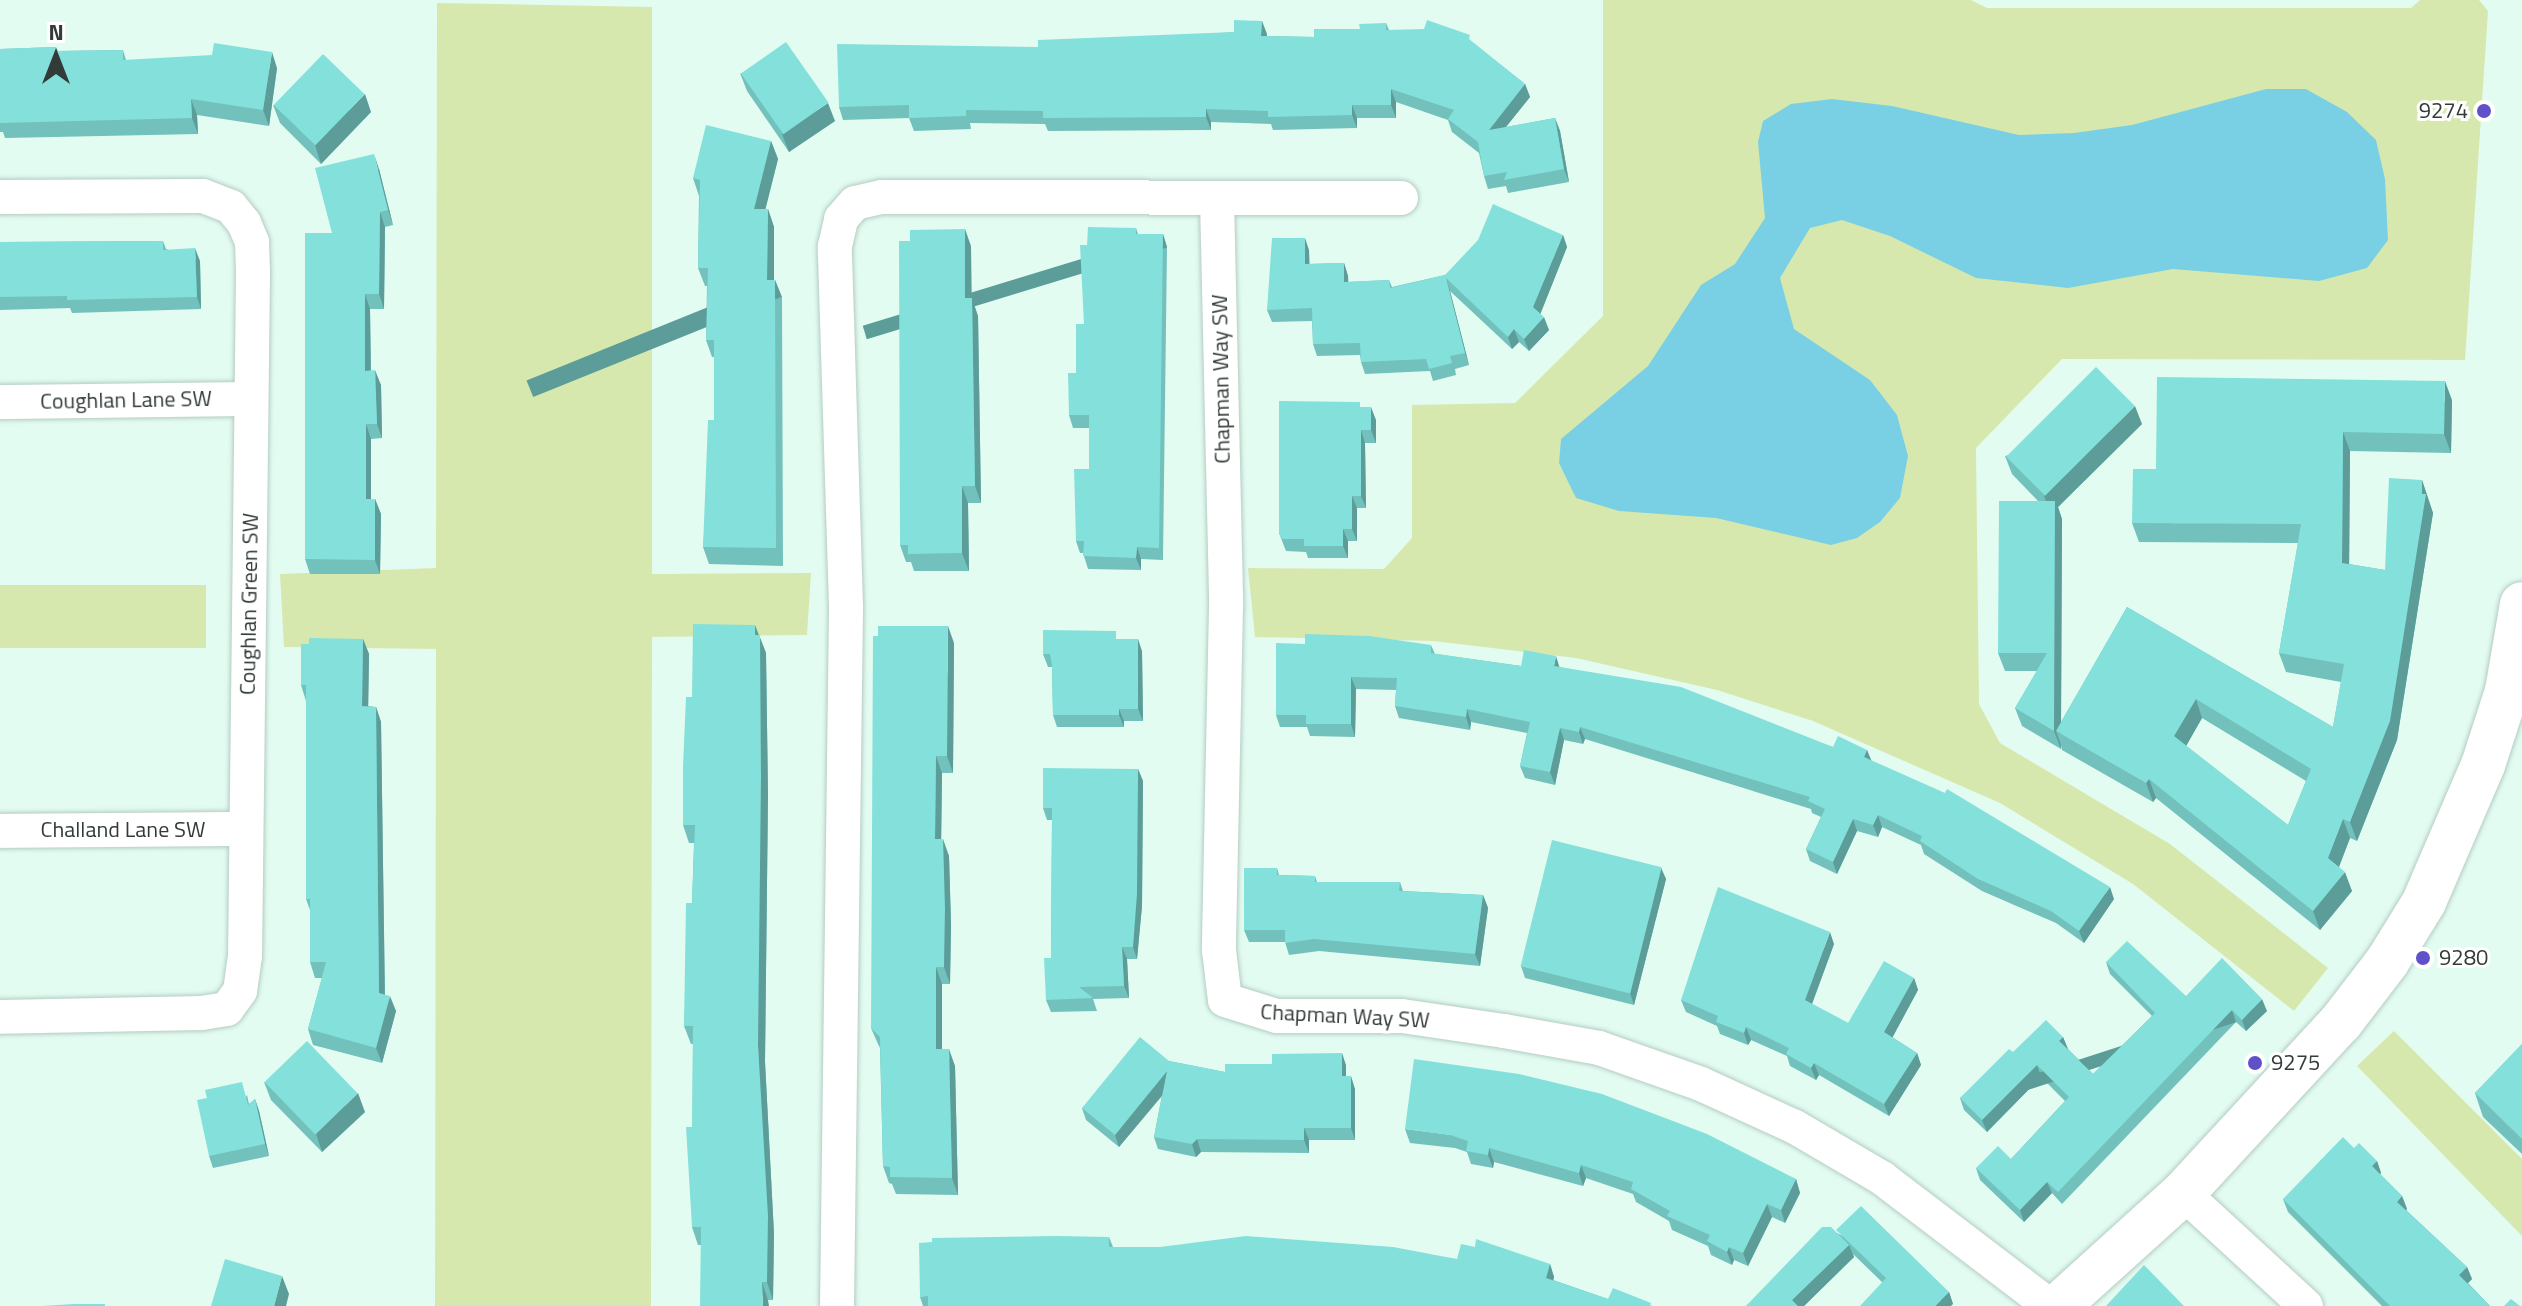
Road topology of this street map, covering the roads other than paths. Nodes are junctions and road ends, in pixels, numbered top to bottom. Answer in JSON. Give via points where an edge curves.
{"nodes":[{"id":1,"x":0,"y":197,"type":"edge"},
{"id":2,"x":1401,"y":198,"type":"dead end"},
{"id":3,"x":1217,"y":199,"type":"junction"},
{"id":4,"x":251,"y":399,"type":"junction"},
{"id":5,"x":0,"y":402,"type":"edge"},
{"id":6,"x":2522,"y":604,"type":"edge"},
{"id":7,"x":246,"y":829,"type":"junction"},
{"id":8,"x":0,"y":831,"type":"edge"},
{"id":9,"x":0,"y":1017,"type":"edge"},
{"id":10,"x":2183,"y":1193,"type":"junction"},
{"id":11,"x":837,"y":1306,"type":"edge"},
{"id":12,"x":2050,"y":1306,"type":"edge"},
{"id":13,"x":2058,"y":1306,"type":"edge"},
{"id":14,"x":2306,"y":1306,"type":"edge"}],
"edges":[{"from":1,"to":4,"type":"street","name":"Coughlan Green SW","via":[[203,196],[231,207],[252,242]]},
{"from":2,"to":3,"type":"street"},
{"from":3,"to":11,"type":"street","via":[[882,197],[855,203],[841,219],[835,246],[846,606]]},
{"from":3,"to":12,"type":"street","name":"Chapman Way SW","via":[[1226,607],[1219,950],[1225,1000],[1277,1016],[1402,1016],[1517,1033],[1599,1048],[1701,1084],[1795,1127],[1882,1178]]},
{"from":4,"to":5,"type":"street","name":"Coughlan Lane SW"},
{"from":4,"to":7,"type":"street","name":"Coughlan Green SW"},
{"from":6,"to":10,"type":"street","via":[[2507,691],[2483,765],[2424,902],[2341,1022]]},
{"from":7,"to":8,"type":"street","name":"Challand Lane SW"},
{"from":7,"to":9,"type":"street","name":"Coughlan Green SW","via":[[245,956],[240,991],[227,1009]]},
{"from":10,"to":13,"type":"street"},
{"from":10,"to":14,"type":"street"}]}
